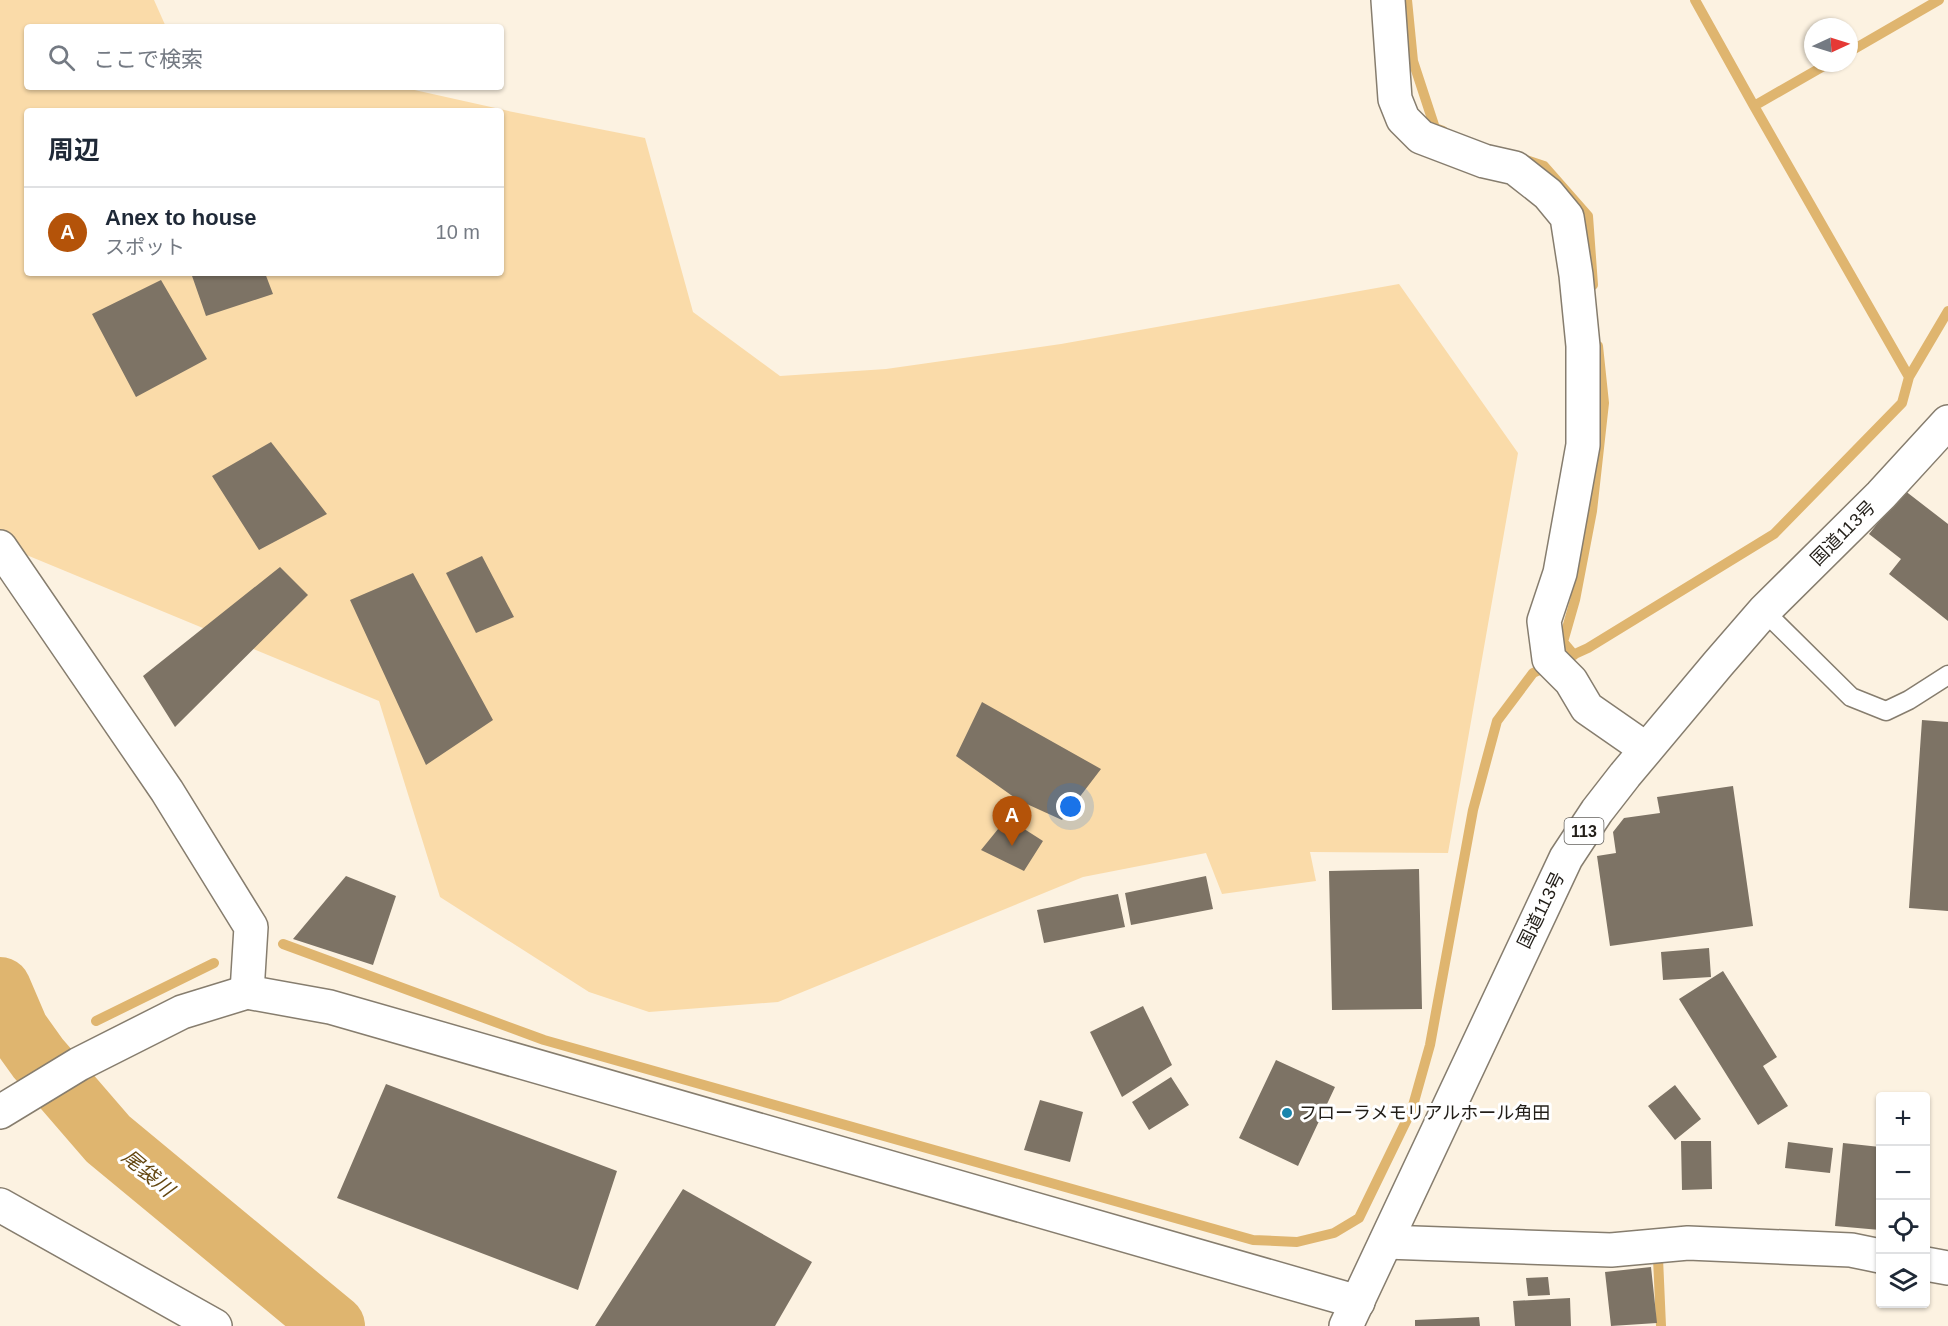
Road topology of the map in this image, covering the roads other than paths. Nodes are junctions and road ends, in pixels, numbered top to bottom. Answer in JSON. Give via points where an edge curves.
{"nodes":[{"id":1,"x":1388,"y":0,"type":"edge"},
{"id":2,"x":1948,"y":422,"type":"edge"},
{"id":3,"x":0,"y":547,"type":"edge"},
{"id":4,"x":1764,"y":611,"type":"junction"},
{"id":5,"x":1948,"y":675,"type":"edge"},
{"id":6,"x":1646,"y":749,"type":"junction"},
{"id":7,"x":247,"y":992,"type":"junction"},
{"id":8,"x":0,"y":1112,"type":"edge"},
{"id":9,"x":0,"y":1205,"type":"edge"},
{"id":10,"x":1386,"y":1242,"type":"junction"},
{"id":11,"x":1876,"y":1255,"type":"edge"},
{"id":12,"x":1930,"y":1265,"type":"edge"},
{"id":13,"x":1948,"y":1268,"type":"edge"},
{"id":14,"x":1356,"y":1318,"type":"edge"},
{"id":15,"x":215,"y":1326,"type":"edge"}],
"edges":[{"from":1,"to":6,"type":"main road","via":[[1395,99],[1403,119],[1421,138],[1515,168],[1548,194],[1567,217],[1582,346],[1583,445],[1560,573],[1544,621],[1549,659],[1571,681],[1587,708]]},
{"from":2,"to":4,"type":"main road","name":"国道113号","number":"113"},
{"from":3,"to":7,"type":"main road","via":[[167,791],[250,927]]},
{"from":4,"to":5,"type":"lane","via":[[1851,697],[1886,711]]},
{"from":4,"to":6,"type":"main road","name":"国道113号","number":"113"},
{"from":6,"to":10,"type":"main road","name":"国道113号","number":"113","via":[[1566,858]]},
{"from":7,"to":8,"type":"main road","via":[[182,1012],[79,1064]]},
{"from":7,"to":14,"type":"main road","via":[[330,1007]]},
{"from":9,"to":15,"type":"main road"},
{"from":10,"to":11,"type":"main road","via":[[1611,1250],[1688,1243],[1851,1250]]},
{"from":10,"to":14,"type":"main road","name":"国道113号","number":"113"},
{"from":12,"to":13,"type":"main road"}]}
